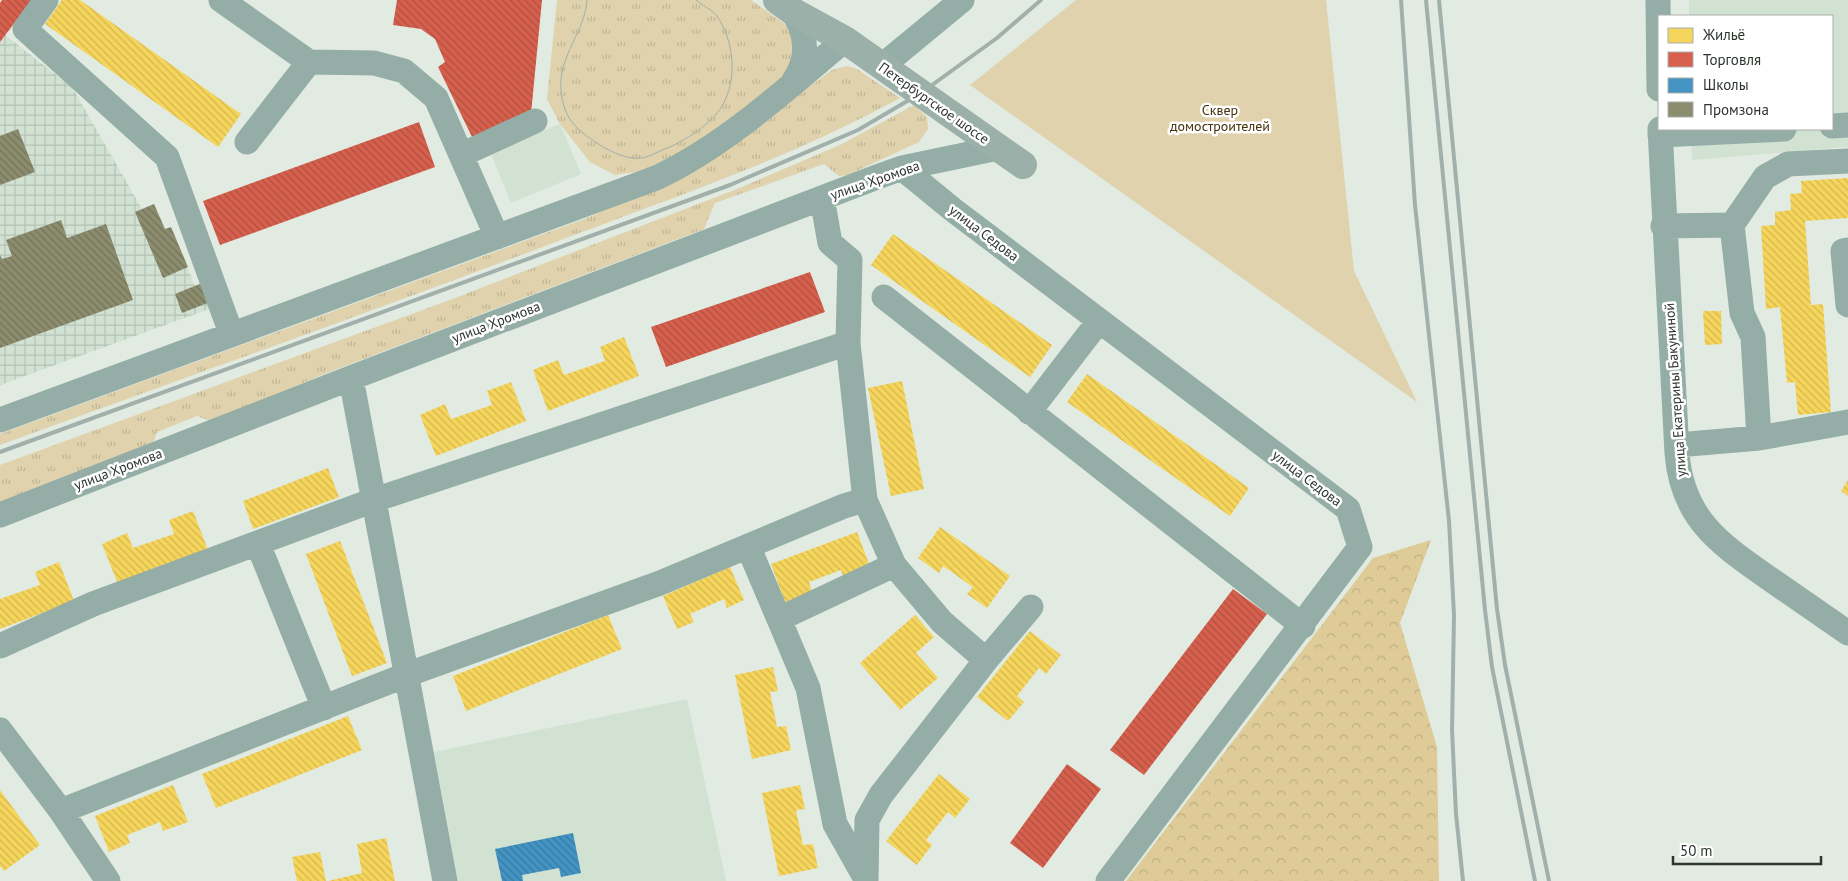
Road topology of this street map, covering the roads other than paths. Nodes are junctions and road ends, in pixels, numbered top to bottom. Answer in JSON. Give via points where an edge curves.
{"nodes":[{"id":1,"x":46,"y":0,"type":"edge"},
{"id":2,"x":221,"y":0,"type":"edge"},
{"id":3,"x":1658,"y":0,"type":"edge"},
{"id":4,"x":792,"y":4,"type":"edge"},
{"id":5,"x":951,"y":4,"type":"edge"},
{"id":6,"x":1658,"y":15,"type":"edge"},
{"id":7,"x":845,"y":40,"type":"junction"},
{"id":8,"x":309,"y":62,"type":"junction"},
{"id":9,"x":882,"y":66,"type":"junction"},
{"id":10,"x":788,"y":88,"type":"junction"},
{"id":11,"x":535,"y":120,"type":"dead end"},
{"id":12,"x":1848,"y":125,"type":"edge"},
{"id":13,"x":1833,"y":126,"type":"edge"},
{"id":14,"x":1743,"y":130,"type":"edge"},
{"id":15,"x":1660,"y":132,"type":"edge"},
{"id":16,"x":247,"y":142,"type":"dead end"},
{"id":17,"x":998,"y":148,"type":"junction"},
{"id":18,"x":461,"y":155,"type":"junction"},
{"id":19,"x":1848,"y":161,"type":"edge"},
{"id":20,"x":1023,"y":165,"type":"dead end"},
{"id":21,"x":902,"y":168,"type":"junction"},
{"id":22,"x":822,"y":198,"type":"junction"},
{"id":23,"x":1732,"y":225,"type":"junction"},
{"id":24,"x":1663,"y":226,"type":"junction"},
{"id":25,"x":497,"y":237,"type":"junction"},
{"id":26,"x":1848,"y":250,"type":"edge"},
{"id":27,"x":884,"y":297,"type":"dead end"},
{"id":28,"x":1848,"y":305,"type":"edge"},
{"id":29,"x":1099,"y":321,"type":"junction"},
{"id":30,"x":231,"y":334,"type":"junction"},
{"id":31,"x":848,"y":343,"type":"junction"},
{"id":32,"x":351,"y":378,"type":"junction"},
{"id":33,"x":1029,"y":412,"type":"junction"},
{"id":34,"x":0,"y":420,"type":"edge"},
{"id":35,"x":1848,"y":422,"type":"edge"},
{"id":36,"x":1759,"y":438,"type":"junction"},
{"id":37,"x":1677,"y":445,"type":"junction"},
{"id":38,"x":374,"y":500,"type":"junction"},
{"id":39,"x":865,"y":500,"type":"junction"},
{"id":40,"x":0,"y":515,"type":"edge"},
{"id":41,"x":258,"y":544,"type":"junction"},
{"id":42,"x":748,"y":546,"type":"junction"},
{"id":43,"x":894,"y":565,"type":"junction"},
{"id":44,"x":1031,"y":607,"type":"dead end"},
{"id":45,"x":779,"y":619,"type":"junction"},
{"id":46,"x":1302,"y":626,"type":"junction"},
{"id":47,"x":1848,"y":633,"type":"edge"},
{"id":48,"x":0,"y":646,"type":"edge"},
{"id":49,"x":986,"y":660,"type":"junction"},
{"id":50,"x":406,"y":675,"type":"junction"},
{"id":51,"x":324,"y":708,"type":"junction"},
{"id":52,"x":0,"y":730,"type":"edge"},
{"id":53,"x":61,"y":811,"type":"junction"},
{"id":54,"x":862,"y":880,"type":"edge"},
{"id":55,"x":108,"y":881,"type":"edge"},
{"id":56,"x":445,"y":881,"type":"edge"},
{"id":57,"x":1108,"y":881,"type":"edge"}],
"edges":[{"from":1,"to":30,"type":"street","via":[[25,29],[167,157]]},
{"from":2,"to":8,"type":"street"},
{"from":3,"to":6,"type":"street"},
{"from":4,"to":7,"type":"main road","name":"Петербургское шоссе"},
{"from":4,"to":10,"type":"street","via":[[805,51],[800,71]]},
{"from":5,"to":9,"type":"street"},
{"from":7,"to":9,"type":"main road","name":"Петербургское шоссе"},
{"from":7,"to":10,"type":"street"},
{"from":8,"to":16,"type":"street"},
{"from":8,"to":18,"type":"street","via":[[374,63],[404,71],[436,98]]},
{"from":9,"to":17,"type":"main road","name":"Петербургское шоссе"},
{"from":10,"to":25,"type":"street","via":[[713,144],[666,172]]},
{"from":11,"to":18,"type":"street"},
{"from":12,"to":13,"type":"street"},
{"from":14,"to":15,"type":"street"},
{"from":15,"to":24,"type":"street","name":"улица Екатерины Бакуниной"},
{"from":17,"to":20,"type":"main road","name":"Петербургское шоссе"},
{"from":17,"to":21,"type":"street","name":"улица Хромова"},
{"from":18,"to":25,"type":"street"},
{"from":19,"to":23,"type":"street","via":[[1788,164],[1765,177]]},
{"from":21,"to":22,"type":"street","name":"улица Хромова"},
{"from":21,"to":29,"type":"street","name":"улица Седова"},
{"from":22,"to":31,"type":"street","via":[[830,243],[850,260]]},
{"from":22,"to":32,"type":"street","name":"улица Хромова"},
{"from":23,"to":24,"type":"street"},
{"from":23,"to":36,"type":"street","via":[[1742,313],[1753,336]]},
{"from":24,"to":37,"type":"street","name":"улица Екатерины Бакуниной"},
{"from":25,"to":30,"type":"street"},
{"from":26,"to":28,"type":"street","via":[[1843,251]]},
{"from":27,"to":33,"type":"street"},
{"from":29,"to":33,"type":"street"},
{"from":29,"to":46,"type":"street","name":"улица Седова","via":[[1348,510],[1360,547]]},
{"from":30,"to":34,"type":"street"},
{"from":31,"to":38,"type":"street"},
{"from":31,"to":39,"type":"street"},
{"from":32,"to":38,"type":"street"},
{"from":32,"to":40,"type":"street","name":"улица Хромова"},
{"from":33,"to":46,"type":"street"},
{"from":35,"to":36,"type":"street"},
{"from":36,"to":37,"type":"street"},
{"from":37,"to":47,"type":"street","name":"улица Екатерины Бакуниной","via":[[1684,490],[1708,532]]},
{"from":38,"to":41,"type":"street"},
{"from":38,"to":50,"type":"street"},
{"from":39,"to":42,"type":"street"},
{"from":39,"to":43,"type":"street"},
{"from":41,"to":48,"type":"street","via":[[93,604]]},
{"from":41,"to":51,"type":"street"},
{"from":42,"to":45,"type":"street"},
{"from":42,"to":50,"type":"street","via":[[660,583]]},
{"from":43,"to":45,"type":"street"},
{"from":43,"to":49,"type":"street","via":[[942,622]]},
{"from":44,"to":49,"type":"street"},
{"from":45,"to":54,"type":"street","via":[[808,688],[834,824]]},
{"from":46,"to":57,"type":"street","name":"улица Седова"},
{"from":49,"to":54,"type":"street","via":[[881,796],[867,820]]},
{"from":50,"to":51,"type":"street"},
{"from":50,"to":56,"type":"street"},
{"from":51,"to":53,"type":"street"},
{"from":52,"to":53,"type":"street"},
{"from":53,"to":55,"type":"street"}]}
